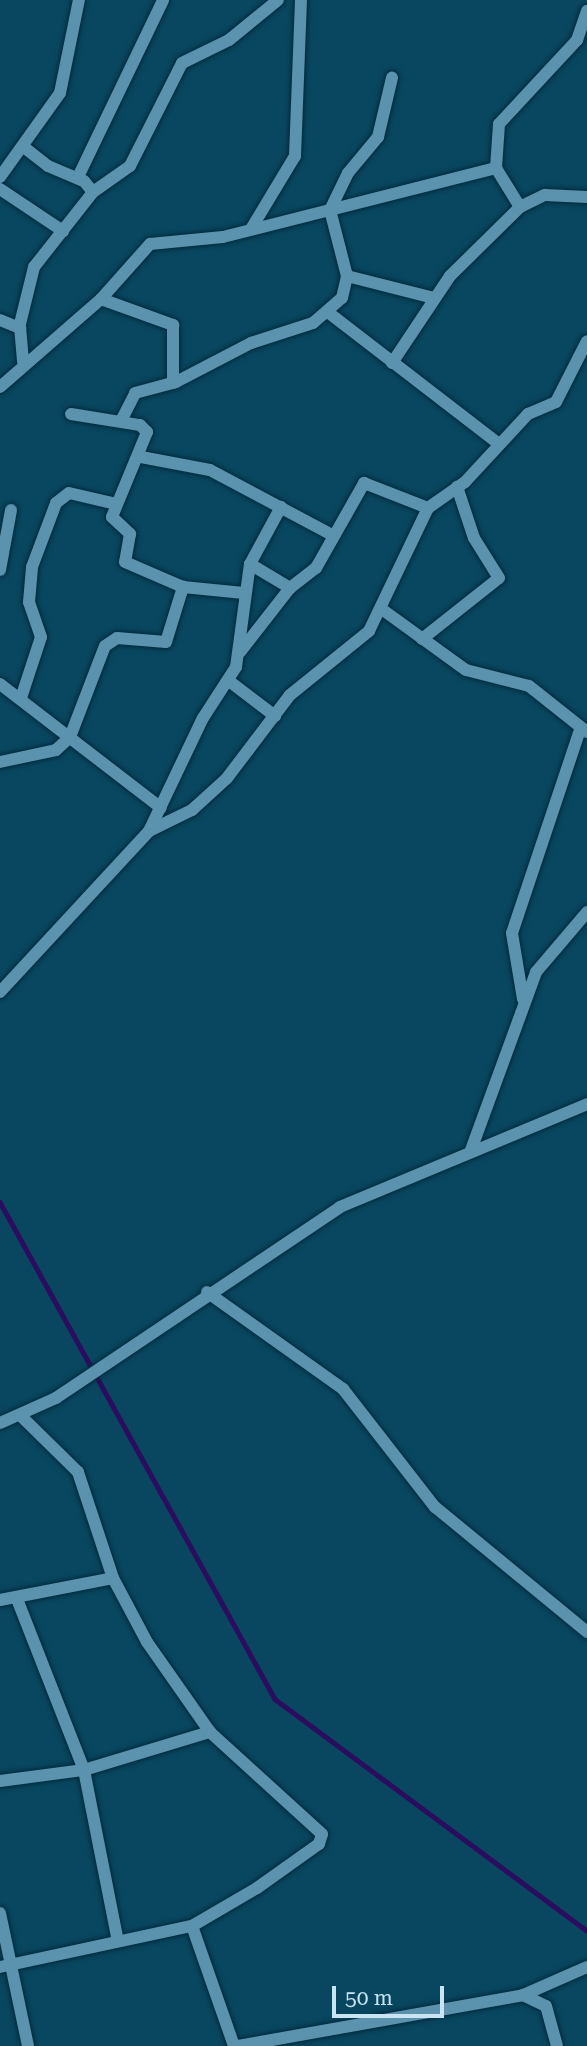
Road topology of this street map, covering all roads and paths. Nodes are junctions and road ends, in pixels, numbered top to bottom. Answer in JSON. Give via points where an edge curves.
{"nodes":[{"id":1,"x":79,"y":0,"type":"edge"},
{"id":2,"x":163,"y":0,"type":"edge"},
{"id":3,"x":278,"y":0,"type":"edge"},
{"id":4,"x":301,"y":0,"type":"edge"},
{"id":5,"x":587,"y":11,"type":"edge"},
{"id":6,"x":392,"y":78,"type":"dead end"},
{"id":7,"x":25,"y":148,"type":"junction"},
{"id":8,"x":495,"y":168,"type":"junction"},
{"id":9,"x":0,"y":177,"type":"edge"},
{"id":10,"x":78,"y":177,"type":"junction"},
{"id":11,"x":0,"y":188,"type":"edge"},
{"id":12,"x":93,"y":192,"type":"junction"},
{"id":13,"x":587,"y":197,"type":"edge"},
{"id":14,"x":520,"y":207,"type":"junction"},
{"id":15,"x":330,"y":210,"type":"junction"},
{"id":16,"x":251,"y":229,"type":"junction"},
{"id":17,"x":63,"y":231,"type":"junction"},
{"id":18,"x":347,"y":276,"type":"junction"},
{"id":19,"x":434,"y":298,"type":"junction"},
{"id":20,"x":101,"y":299,"type":"junction"},
{"id":21,"x":329,"y":313,"type":"junction"},
{"id":22,"x":0,"y":320,"type":"edge"},
{"id":23,"x":20,"y":328,"type":"junction"},
{"id":24,"x":587,"y":341,"type":"edge"},
{"id":25,"x":23,"y":361,"type":"junction"},
{"id":26,"x":392,"y":363,"type":"junction"},
{"id":27,"x":173,"y":383,"type":"junction"},
{"id":28,"x":0,"y":387,"type":"edge"},
{"id":29,"x":71,"y":414,"type":"dead end"},
{"id":30,"x":121,"y":421,"type":"junction"},
{"id":31,"x":499,"y":444,"type":"junction"},
{"id":32,"x":141,"y":457,"type":"junction"},
{"id":33,"x":457,"y":487,"type":"junction"},
{"id":34,"x":116,"y":504,"type":"junction"},
{"id":35,"x":281,"y":507,"type":"junction"},
{"id":36,"x":428,"y":508,"type":"junction"},
{"id":37,"x":11,"y":510,"type":"dead end"},
{"id":38,"x":334,"y":536,"type":"junction"},
{"id":39,"x":250,"y":564,"type":"junction"},
{"id":40,"x":0,"y":570,"type":"edge"},
{"id":41,"x":183,"y":587,"type":"junction"},
{"id":42,"x":290,"y":588,"type":"junction"},
{"id":43,"x":244,"y":593,"type":"junction"},
{"id":44,"x":383,"y":610,"type":"junction"},
{"id":45,"x":422,"y":639,"type":"junction"},
{"id":46,"x":240,"y":652,"type":"junction"},
{"id":47,"x":229,"y":681,"type":"junction"},
{"id":48,"x":0,"y":684,"type":"edge"},
{"id":49,"x":21,"y":698,"type":"junction"},
{"id":50,"x":275,"y":716,"type":"junction"},
{"id":51,"x":584,"y":731,"type":"edge"},
{"id":52,"x":70,"y":737,"type":"junction"},
{"id":53,"x":0,"y":762,"type":"edge"},
{"id":54,"x":160,"y":808,"type":"junction"},
{"id":55,"x":149,"y":831,"type":"junction"},
{"id":56,"x":587,"y":912,"type":"edge"},
{"id":57,"x":0,"y":992,"type":"edge"},
{"id":58,"x":523,"y":999,"type":"junction"},
{"id":59,"x":587,"y":1104,"type":"edge"},
{"id":60,"x":471,"y":1150,"type":"junction"},
{"id":61,"x":207,"y":1292,"type":"junction"},
{"id":62,"x":20,"y":1415,"type":"junction"},
{"id":63,"x":0,"y":1423,"type":"edge"},
{"id":64,"x":113,"y":1578,"type":"junction"},
{"id":65,"x":17,"y":1599,"type":"junction"},
{"id":66,"x":0,"y":1600,"type":"edge"},
{"id":67,"x":587,"y":1632,"type":"edge"},
{"id":68,"x":210,"y":1732,"type":"junction"},
{"id":69,"x":84,"y":1770,"type":"junction"},
{"id":70,"x":0,"y":1781,"type":"edge"},
{"id":71,"x":0,"y":1913,"type":"edge"},
{"id":72,"x":192,"y":1926,"type":"junction"},
{"id":73,"x":118,"y":1941,"type":"junction"},
{"id":74,"x":6,"y":1966,"type":"edge"},
{"id":75,"x":587,"y":1967,"type":"edge"},
{"id":76,"x":523,"y":1994,"type":"junction"},
{"id":77,"x":28,"y":2046,"type":"edge"},
{"id":78,"x":236,"y":2046,"type":"edge"},
{"id":79,"x":557,"y":2046,"type":"edge"}],
"edges":[{"from":1,"to":7,"type":"street","via":[[67,75]]},
{"from":2,"to":10,"type":"street"},
{"from":3,"to":12,"type":"street","via":[[229,40],[182,63],[130,166]]},
{"from":4,"to":16,"type":"street","via":[[295,156]]},
{"from":5,"to":8,"type":"street","via":[[577,40],[499,124]]},
{"from":6,"to":15,"type":"street","via":[[378,137],[348,173]]},
{"from":7,"to":9,"type":"street"},
{"from":7,"to":10,"type":"street","via":[[48,166]]},
{"from":8,"to":14,"type":"street"},
{"from":8,"to":15,"type":"street"},
{"from":10,"to":12,"type":"street"},
{"from":11,"to":17,"type":"street"},
{"from":12,"to":17,"type":"street"},
{"from":13,"to":14,"type":"street","via":[[545,195]]},
{"from":14,"to":19,"type":"street"},
{"from":15,"to":16,"type":"street"},
{"from":15,"to":18,"type":"street"},
{"from":16,"to":20,"type":"street","via":[[150,244]]},
{"from":17,"to":23,"type":"street","via":[[34,267]]},
{"from":18,"to":19,"type":"street"},
{"from":18,"to":21,"type":"street"},
{"from":19,"to":26,"type":"street"},
{"from":20,"to":25,"type":"street"},
{"from":20,"to":27,"type":"street","via":[[173,326]]},
{"from":21,"to":26,"type":"street"},
{"from":21,"to":27,"type":"street"},
{"from":22,"to":23,"type":"street"},
{"from":23,"to":25,"type":"street"},
{"from":24,"to":31,"type":"street","via":[[556,402],[528,414]]},
{"from":25,"to":28,"type":"street"},
{"from":26,"to":31,"type":"street"},
{"from":27,"to":30,"type":"street","via":[[135,393]]},
{"from":29,"to":30,"type":"street"},
{"from":30,"to":32,"type":"street","via":[[145,427]]},
{"from":31,"to":33,"type":"street"},
{"from":32,"to":34,"type":"street","via":[[130,468]]},
{"from":32,"to":35,"type":"street","via":[[210,470]]},
{"from":33,"to":36,"type":"street"},
{"from":33,"to":45,"type":"street","via":[[474,538],[499,578]]},
{"from":34,"to":41,"type":"street","via":[[112,521],[130,534],[125,562]]},
{"from":34,"to":49,"type":"street","via":[[69,494],[56,503],[32,567],[29,601],[41,637]]},
{"from":35,"to":38,"type":"street"},
{"from":35,"to":39,"type":"street"},
{"from":36,"to":38,"type":"street","via":[[368,481]]},
{"from":36,"to":44,"type":"street"},
{"from":37,"to":40,"type":"street"},
{"from":38,"to":42,"type":"street","via":[[306,580]]},
{"from":39,"to":42,"type":"street"},
{"from":39,"to":43,"type":"street"},
{"from":41,"to":43,"type":"street"},
{"from":41,"to":52,"type":"street","via":[[166,642],[117,638],[105,646]]},
{"from":42,"to":46,"type":"street"},
{"from":43,"to":46,"type":"street"},
{"from":44,"to":45,"type":"street"},
{"from":44,"to":50,"type":"street","via":[[361,639],[310,677]]},
{"from":45,"to":51,"type":"street","via":[[484,679],[529,687]]},
{"from":46,"to":47,"type":"street"},
{"from":47,"to":50,"type":"street"},
{"from":47,"to":54,"type":"street"},
{"from":48,"to":49,"type":"street"},
{"from":49,"to":52,"type":"street"},
{"from":50,"to":55,"type":"street","via":[[227,778],[192,810]]},
{"from":51,"to":58,"type":"street","via":[[512,933]]},
{"from":52,"to":53,"type":"street","via":[[44,757]]},
{"from":52,"to":54,"type":"street"},
{"from":54,"to":55,"type":"street"},
{"from":55,"to":57,"type":"street"},
{"from":56,"to":58,"type":"street","via":[[536,972]]},
{"from":58,"to":60,"type":"street"},
{"from":59,"to":60,"type":"street"},
{"from":60,"to":61,"type":"street","via":[[340,1207]]},
{"from":61,"to":62,"type":"street","via":[[56,1398]]},
{"from":61,"to":67,"type":"street","via":[[343,1389],[435,1507]]},
{"from":62,"to":63,"type":"street"},
{"from":62,"to":64,"type":"street","via":[[78,1472]]},
{"from":64,"to":65,"type":"street"},
{"from":64,"to":68,"type":"street","via":[[147,1642]]},
{"from":65,"to":66,"type":"street"},
{"from":65,"to":69,"type":"street"},
{"from":68,"to":69,"type":"street"},
{"from":68,"to":72,"type":"street","via":[[322,1834],[319,1844],[257,1888]]},
{"from":69,"to":70,"type":"street"},
{"from":69,"to":73,"type":"street"},
{"from":71,"to":74,"type":"street"},
{"from":72,"to":73,"type":"street"},
{"from":72,"to":78,"type":"street"},
{"from":73,"to":74,"type":"street"},
{"from":74,"to":77,"type":"street"},
{"from":75,"to":76,"type":"street"},
{"from":76,"to":78,"type":"street"},
{"from":76,"to":79,"type":"street","via":[[547,2006]]}]}
